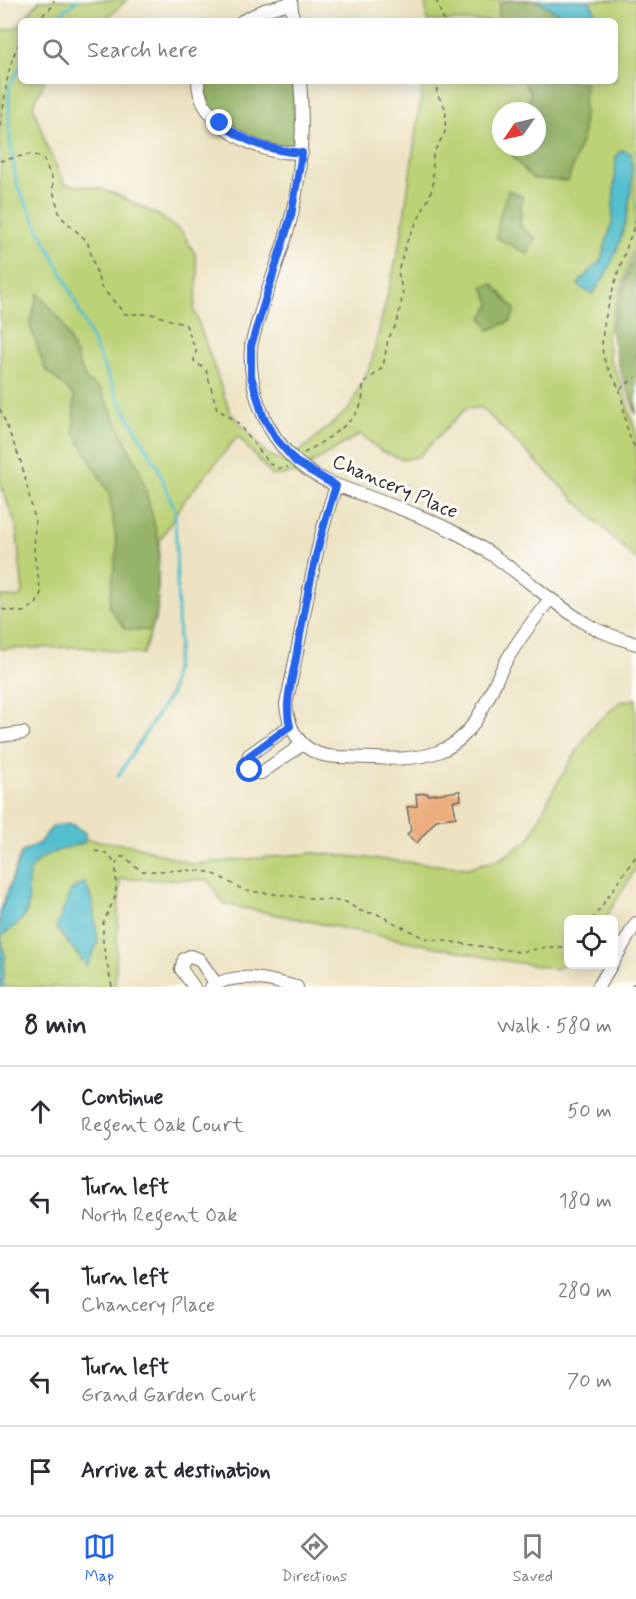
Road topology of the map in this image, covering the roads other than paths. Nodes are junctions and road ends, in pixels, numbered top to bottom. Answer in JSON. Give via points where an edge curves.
{"nodes":[{"id":1,"x":291,"y":2,"type":"edge"},
{"id":2,"x":248,"y":18,"type":"edge"},
{"id":3,"x":293,"y":18,"type":"edge"},
{"id":4,"x":199,"y":84,"type":"edge"},
{"id":5,"x":300,"y":84,"type":"edge"},
{"id":6,"x":302,"y":153,"type":"junction"},
{"id":7,"x":336,"y":486,"type":"junction"},
{"id":8,"x":550,"y":599,"type":"junction"},
{"id":9,"x":636,"y":645,"type":"edge"},
{"id":10,"x":23,"y":733,"type":"dead end"},
{"id":11,"x":0,"y":736,"type":"edge"},
{"id":12,"x":635,"y":927,"type":"edge"},
{"id":13,"x":618,"y":955,"type":"edge"},
{"id":14,"x":609,"y":969,"type":"edge"},
{"id":15,"x":214,"y":985,"type":"edge"},
{"id":16,"x":292,"y":986,"type":"edge"},
{"id":17,"x":194,"y":987,"type":"edge"},
{"id":18,"x":598,"y":987,"type":"edge"}],
"edges":[{"from":1,"to":2,"type":"street"},
{"from":1,"to":3,"type":"street"},
{"from":4,"to":6,"type":"street","via":[[209,111],[233,133],[274,151]]},
{"from":5,"to":6,"type":"street","name":"Chancery Place"},
{"from":6,"to":7,"type":"street","name":"Chancery Place","via":[[291,216],[251,346],[251,376],[263,416],[277,440],[296,462]]},
{"from":7,"to":8,"type":"street","name":"Chancery Place","via":[[459,535]]},
{"from":7,"to":8,"type":"street","via":[[305,602],[286,704],[296,736],[314,751],[332,757],[403,757],[437,752],[455,744],[470,730],[505,663]]},
{"from":8,"to":9,"type":"street","name":"Chancery Place","via":[[588,625]]},
{"from":10,"to":11,"type":"street"},
{"from":12,"to":13,"type":"street"},
{"from":14,"to":18,"type":"street"},
{"from":15,"to":16,"type":"street","via":[[228,979],[255,978]]},
{"from":15,"to":17,"type":"street","via":[[199,959],[190,956],[181,969]]}]}
